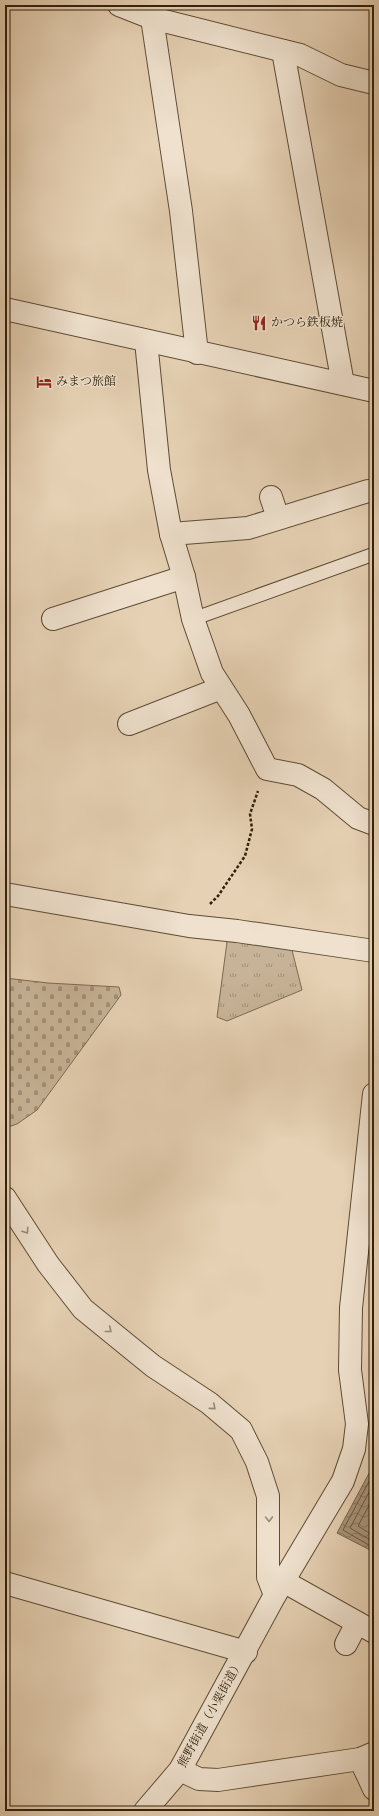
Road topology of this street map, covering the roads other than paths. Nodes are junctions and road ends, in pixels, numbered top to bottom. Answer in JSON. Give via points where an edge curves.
{"nodes":[{"id":1,"x":119,"y":5,"type":"edge"},
{"id":2,"x":152,"y":18,"type":"junction"},
{"id":3,"x":283,"y":51,"type":"junction"},
{"id":4,"x":374,"y":84,"type":"edge"},
{"id":5,"x":5,"y":309,"type":"edge"},
{"id":6,"x":146,"y":341,"type":"junction"},
{"id":7,"x":197,"y":353,"type":"junction"},
{"id":8,"x":343,"y":384,"type":"junction"},
{"id":9,"x":374,"y":391,"type":"edge"},
{"id":10,"x":368,"y":491,"type":"dead end"},
{"id":11,"x":271,"y":497,"type":"dead end"},
{"id":12,"x":278,"y":518,"type":"junction"},
{"id":13,"x":171,"y":534,"type":"junction"},
{"id":14,"x":374,"y":554,"type":"edge"},
{"id":15,"x":184,"y":577,"type":"junction"},
{"id":16,"x":193,"y":618,"type":"junction"},
{"id":17,"x":53,"y":619,"type":"dead end"},
{"id":18,"x":221,"y":688,"type":"junction"},
{"id":19,"x":128,"y":724,"type":"dead end"},
{"id":20,"x":374,"y":824,"type":"edge"},
{"id":21,"x":5,"y":894,"type":"edge"},
{"id":22,"x":374,"y":951,"type":"edge"},
{"id":23,"x":374,"y":1094,"type":"edge"},
{"id":24,"x":5,"y":1198,"type":"edge"},
{"id":25,"x":5,"y":1583,"type":"edge"},
{"id":26,"x":279,"y":1588,"type":"junction"},
{"id":27,"x":366,"y":1627,"type":"edge"},
{"id":28,"x":346,"y":1644,"type":"dead end"},
{"id":29,"x":246,"y":1652,"type":"junction"},
{"id":30,"x":367,"y":1756,"type":"edge"},
{"id":31,"x":180,"y":1770,"type":"junction"},
{"id":32,"x":374,"y":1789,"type":"edge"},
{"id":33,"x":145,"y":1811,"type":"edge"}],
"edges":[{"from":1,"to":2,"type":"street"},
{"from":2,"to":3,"type":"street"},
{"from":2,"to":7,"type":"street","via":[[181,211]]},
{"from":3,"to":4,"type":"street","via":[[300,55],[341,75]]},
{"from":3,"to":8,"type":"street"},
{"from":5,"to":6,"type":"street"},
{"from":6,"to":7,"type":"street"},
{"from":6,"to":13,"type":"street","via":[[159,470]]},
{"from":7,"to":8,"type":"street"},
{"from":8,"to":9,"type":"street"},
{"from":10,"to":12,"type":"street"},
{"from":11,"to":12,"type":"street"},
{"from":12,"to":13,"type":"street","via":[[248,528]]},
{"from":13,"to":15,"type":"street"},
{"from":14,"to":16,"type":"lane"},
{"from":15,"to":16,"type":"street"},
{"from":15,"to":17,"type":"street"},
{"from":16,"to":18,"type":"street","via":[[212,673]]},
{"from":18,"to":19,"type":"street"},
{"from":18,"to":20,"type":"street","via":[[239,715],[267,769],[298,775],[323,789],[358,818]]},
{"from":21,"to":22,"type":"street","via":[[189,926]]},
{"from":23,"to":26,"type":"street","name":"熊野街道（小栗街道）","via":[[351,1308],[350,1370],[357,1424],[354,1449],[343,1481]]},
{"from":24,"to":26,"type":"street","one_way":true,"via":[[48,1264],[83,1309],[153,1366],[209,1403],[241,1430],[257,1462],[268,1496],[268,1577]]},
{"from":25,"to":29,"type":"street"},
{"from":26,"to":27,"type":"street"},
{"from":26,"to":29,"type":"street","name":"熊野街道（小栗街道）"},
{"from":27,"to":28,"type":"street"},
{"from":29,"to":31,"type":"street","name":"熊野街道（小栗街道）"},
{"from":30,"to":31,"type":"street","via":[[218,1780],[199,1779]]},
{"from":30,"to":32,"type":"street"},
{"from":31,"to":33,"type":"street","name":"熊野街道（小栗街道）"}]}
